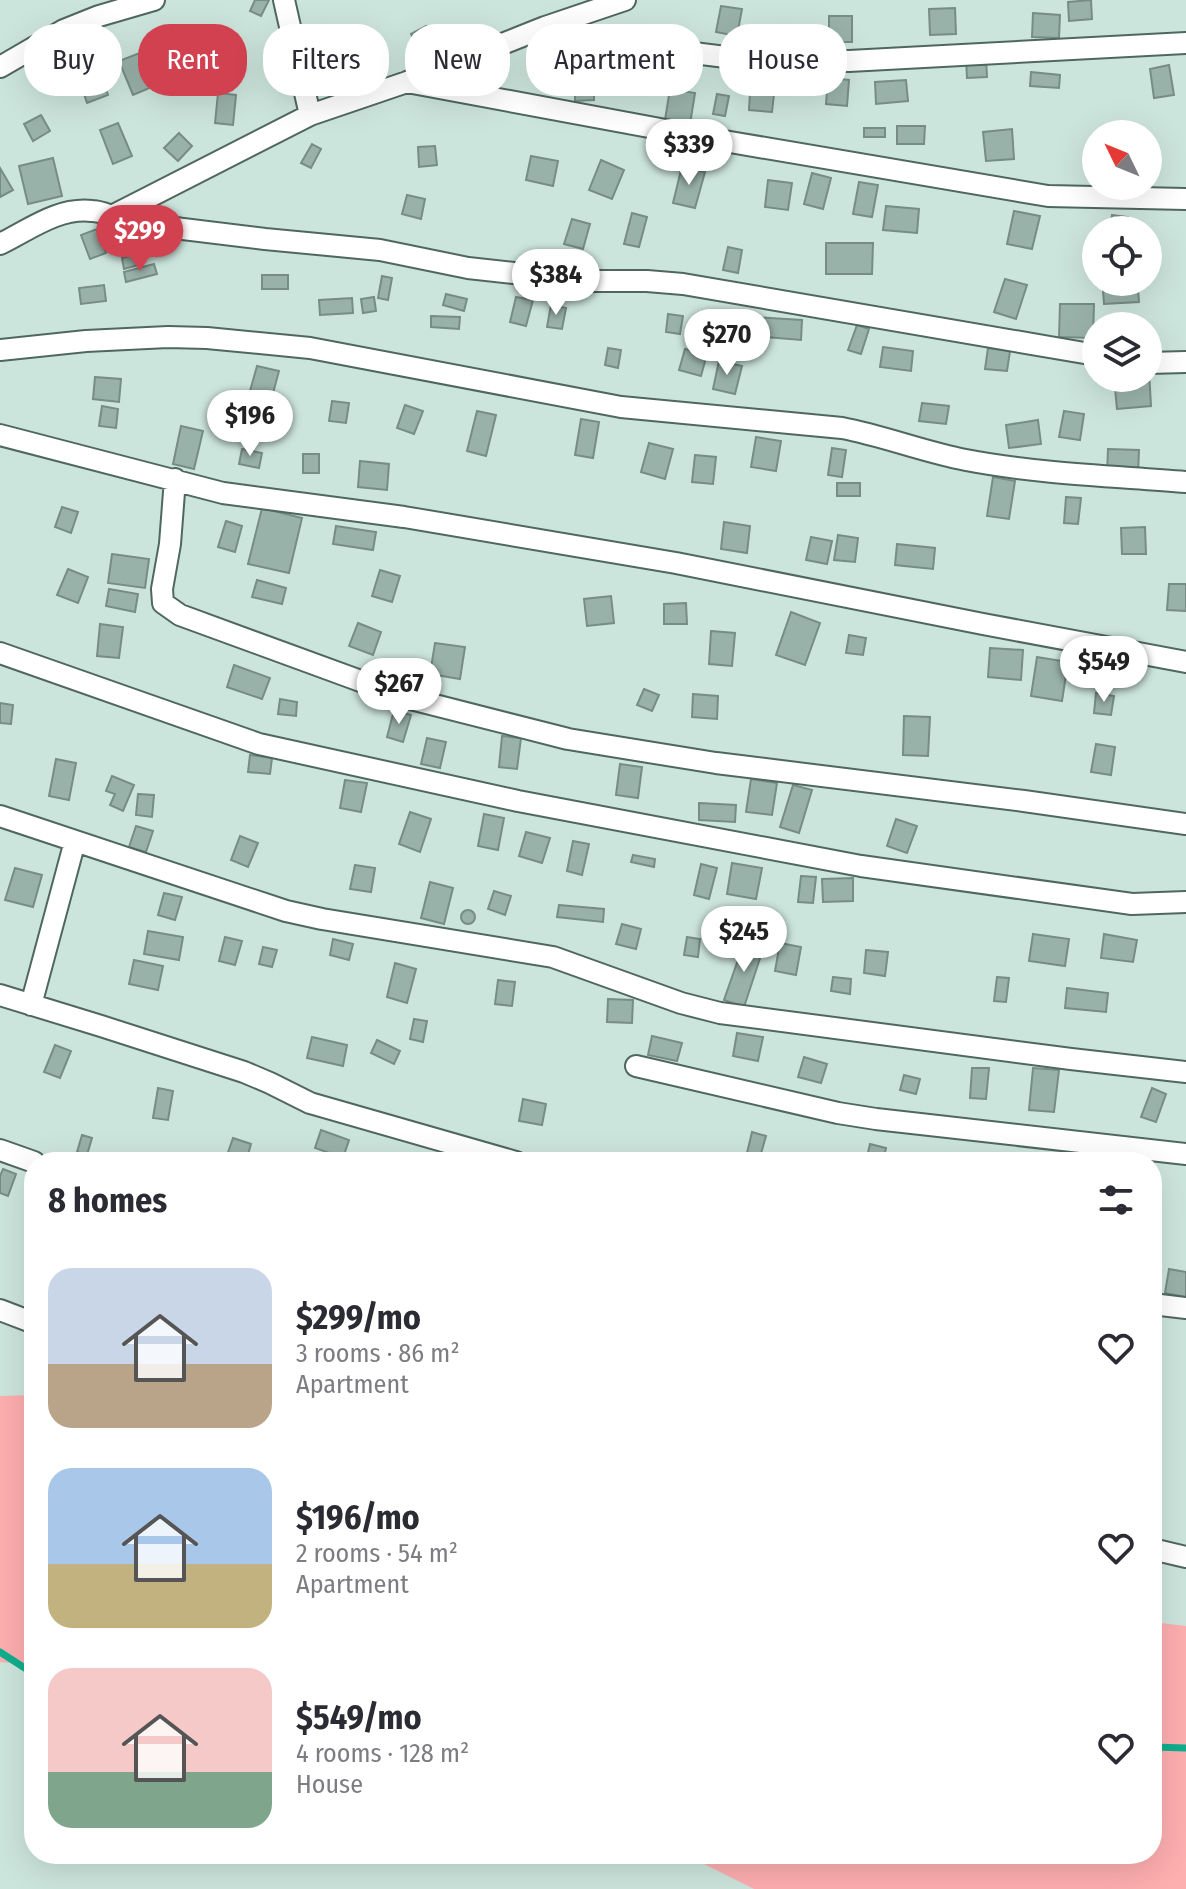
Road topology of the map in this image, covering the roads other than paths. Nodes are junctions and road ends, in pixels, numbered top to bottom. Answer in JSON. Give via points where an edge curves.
{"nodes":[{"id":1,"x":154,"y":0,"type":"edge"},
{"id":2,"x":284,"y":0,"type":"edge"},
{"id":3,"x":625,"y":0,"type":"edge"},
{"id":4,"x":554,"y":24,"type":"edge"},
{"id":5,"x":1186,"y":43,"type":"edge"},
{"id":6,"x":703,"y":54,"type":"edge"},
{"id":7,"x":0,"y":67,"type":"edge"},
{"id":8,"x":405,"y":83,"type":"edge"},
{"id":9,"x":482,"y":96,"type":"edge"},
{"id":10,"x":310,"y":115,"type":"junction"},
{"id":11,"x":1186,"y":199,"type":"edge"},
{"id":12,"x":112,"y":216,"type":"junction"},
{"id":13,"x":0,"y":244,"type":"edge"},
{"id":14,"x":0,"y":350,"type":"edge"},
{"id":15,"x":1082,"y":353,"type":"edge"},
{"id":16,"x":1186,"y":362,"type":"edge"},
{"id":17,"x":1162,"y":363,"type":"edge"},
{"id":18,"x":0,"y":435,"type":"edge"},
{"id":19,"x":175,"y":479,"type":"junction"},
{"id":20,"x":1186,"y":482,"type":"edge"},
{"id":21,"x":0,"y":653,"type":"edge"},
{"id":22,"x":1186,"y":662,"type":"edge"},
{"id":23,"x":0,"y":816,"type":"edge"},
{"id":24,"x":1186,"y":824,"type":"edge"},
{"id":25,"x":75,"y":841,"type":"junction"},
{"id":26,"x":1186,"y":902,"type":"edge"},
{"id":27,"x":0,"y":995,"type":"edge"},
{"id":28,"x":31,"y":1005,"type":"junction"},
{"id":29,"x":636,"y":1066,"type":"dead end"},
{"id":30,"x":1186,"y":1072,"type":"edge"},
{"id":31,"x":0,"y":1150,"type":"edge"},
{"id":32,"x":481,"y":1152,"type":"edge"},
{"id":33,"x":1186,"y":1154,"type":"edge"},
{"id":34,"x":24,"y":1158,"type":"edge"},
{"id":35,"x":1162,"y":1305,"type":"edge"},
{"id":36,"x":1186,"y":1308,"type":"edge"},
{"id":37,"x":0,"y":1310,"type":"edge"},
{"id":38,"x":24,"y":1319,"type":"edge"},
{"id":39,"x":1162,"y":1551,"type":"edge"},
{"id":40,"x":1186,"y":1557,"type":"edge"}],
"edges":[{"from":1,"to":7,"type":"street","via":[[64,30]]},
{"from":2,"to":10,"type":"street"},
{"from":3,"to":4,"type":"street"},
{"from":5,"to":6,"type":"street","via":[[849,61]]},
{"from":8,"to":10,"type":"street"},
{"from":9,"to":11,"type":"street","via":[[1048,196]]},
{"from":10,"to":12,"type":"street"},
{"from":12,"to":13,"type":"street","via":[[92,210],[68,212]]},
{"from":12,"to":15,"type":"street","via":[[380,250],[468,268],[587,281],[683,284]]},
{"from":14,"to":20,"type":"street","via":[[168,337],[310,348],[594,403],[842,428],[967,460]]},
{"from":16,"to":17,"type":"street"},
{"from":18,"to":19,"type":"street"},
{"from":19,"to":22,"type":"street","via":[[223,493],[676,563]]},
{"from":19,"to":24,"type":"street","via":[[163,603],[180,615],[407,698],[568,739],[716,763]]},
{"from":21,"to":26,"type":"street","via":[[259,744],[518,801],[861,866],[1132,904]]},
{"from":23,"to":25,"type":"street"},
{"from":25,"to":28,"type":"street"},
{"from":25,"to":30,"type":"street","via":[[286,911],[553,957],[720,1013]]},
{"from":27,"to":28,"type":"street"},
{"from":28,"to":32,"type":"street","via":[[244,1072],[310,1103]]},
{"from":29,"to":33,"type":"street","via":[[838,1113]]},
{"from":31,"to":34,"type":"street"},
{"from":35,"to":36,"type":"street"},
{"from":37,"to":38,"type":"street"},
{"from":39,"to":40,"type":"street"}]}
